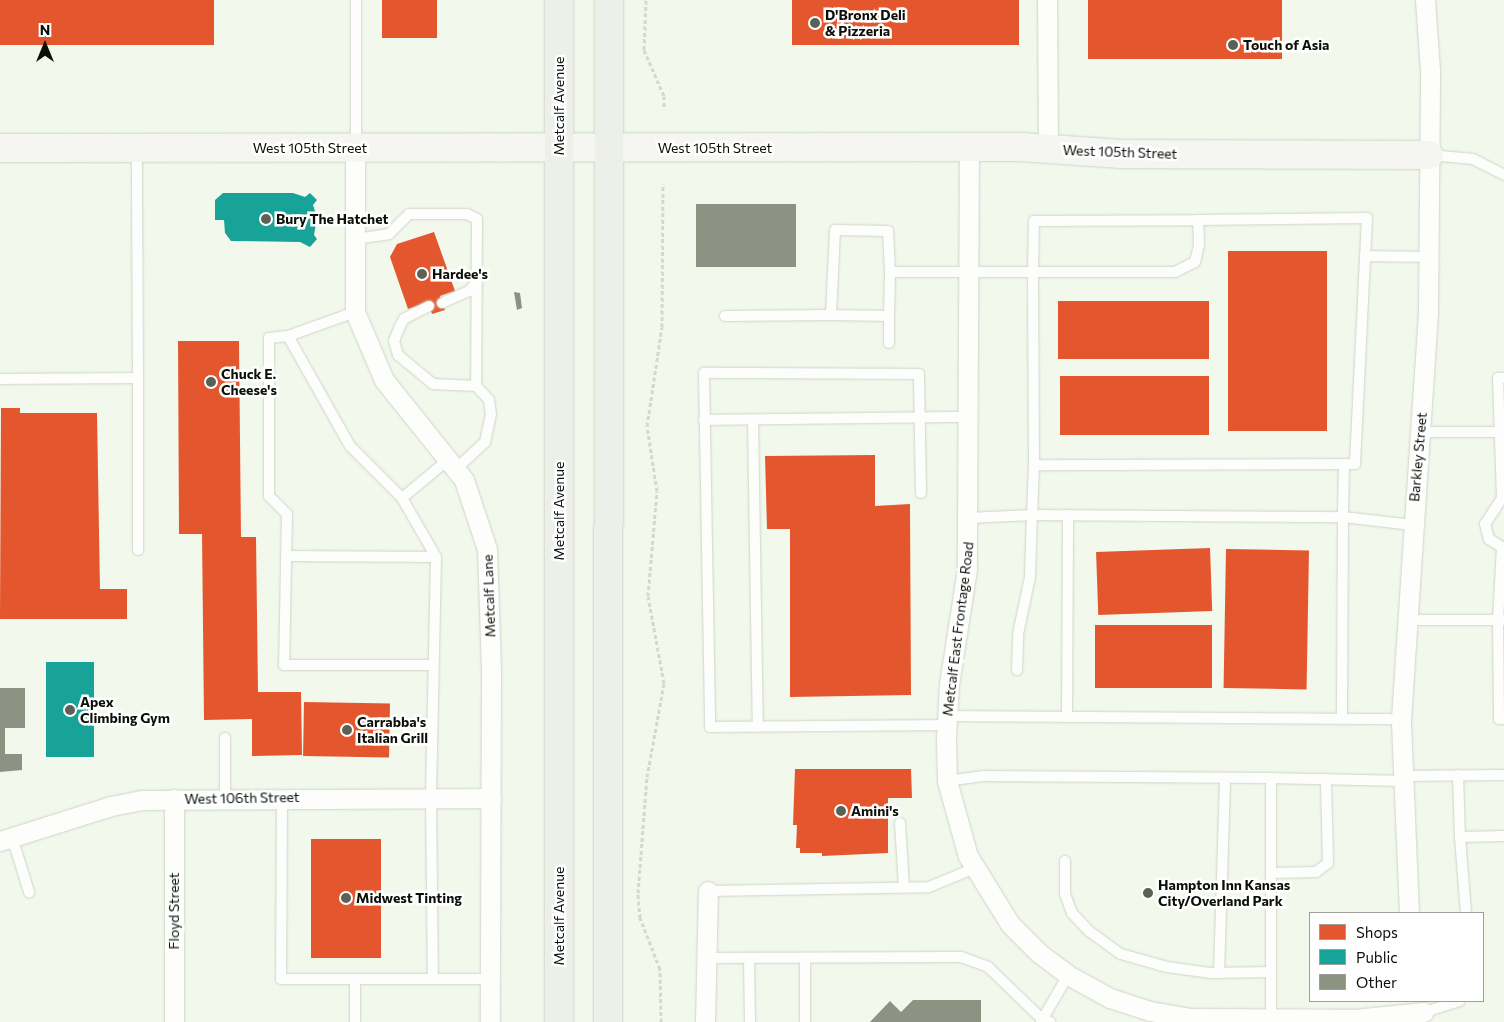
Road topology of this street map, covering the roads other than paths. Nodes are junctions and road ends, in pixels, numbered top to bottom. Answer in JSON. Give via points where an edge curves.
{"nodes":[{"id":1,"x":356,"y":0,"type":"edge"},
{"id":2,"x":560,"y":0,"type":"edge"},
{"id":3,"x":609,"y":0,"type":"edge"},
{"id":4,"x":1047,"y":0,"type":"edge"},
{"id":5,"x":1426,"y":0,"type":"edge"},
{"id":6,"x":559,"y":146,"type":"junction"},
{"id":7,"x":969,"y":147,"type":"junction"},
{"id":8,"x":0,"y":148,"type":"edge"},
{"id":9,"x":138,"y":148,"type":"junction"},
{"id":10,"x":356,"y":148,"type":"junction"},
{"id":11,"x":609,"y":148,"type":"junction"},
{"id":12,"x":1048,"y":149,"type":"junction"},
{"id":13,"x":1429,"y":155,"type":"junction"},
{"id":14,"x":1504,"y":175,"type":"edge"},
{"id":15,"x":1198,"y":220,"type":"junction"},
{"id":16,"x":355,"y":239,"type":"junction"},
{"id":17,"x":1365,"y":256,"type":"junction"},
{"id":18,"x":1429,"y":257,"type":"junction"},
{"id":19,"x":968,"y":271,"type":"junction"},
{"id":20,"x":890,"y":272,"type":"junction"},
{"id":21,"x":1033,"y":272,"type":"junction"},
{"id":22,"x":477,"y":282,"type":"junction"},
{"id":23,"x":442,"y":303,"type":"dead end"},
{"id":24,"x":429,"y":306,"type":"dead end"},
{"id":25,"x":355,"y":312,"type":"junction"},
{"id":26,"x":831,"y":315,"type":"junction"},
{"id":27,"x":725,"y":316,"type":"dead end"},
{"id":28,"x":889,"y":316,"type":"junction"},
{"id":29,"x":288,"y":336,"type":"junction"},
{"id":30,"x":889,"y":343,"type":"dead end"},
{"id":31,"x":138,"y":378,"type":"junction"},
{"id":32,"x":1504,"y":378,"type":"edge"},
{"id":33,"x":0,"y":379,"type":"edge"},
{"id":34,"x":476,"y":386,"type":"junction"},
{"id":35,"x":967,"y":417,"type":"junction"},
{"id":36,"x":920,"y":418,"type":"junction"},
{"id":37,"x":704,"y":420,"type":"junction"},
{"id":38,"x":753,"y":420,"type":"junction"},
{"id":39,"x":1421,"y":432,"type":"junction"},
{"id":40,"x":1502,"y":432,"type":"edge"},
{"id":41,"x":452,"y":464,"type":"junction"},
{"id":42,"x":1344,"y":464,"type":"junction"},
{"id":43,"x":1034,"y":465,"type":"junction"},
{"id":44,"x":921,"y":493,"type":"dead end"},
{"id":45,"x":402,"y":498,"type":"junction"},
{"id":46,"x":1032,"y":515,"type":"junction"},
{"id":47,"x":1068,"y":515,"type":"junction"},
{"id":48,"x":1343,"y":517,"type":"junction"},
{"id":49,"x":968,"y":518,"type":"junction"},
{"id":50,"x":1413,"y":525,"type":"junction"},
{"id":51,"x":138,"y":550,"type":"dead end"},
{"id":52,"x":286,"y":556,"type":"junction"},
{"id":53,"x":436,"y":558,"type":"junction"},
{"id":54,"x":1406,"y":620,"type":"junction"},
{"id":55,"x":1501,"y":620,"type":"edge"},
{"id":56,"x":432,"y":664,"type":"junction"},
{"id":57,"x":1017,"y":670,"type":"dead end"},
{"id":58,"x":1501,"y":673,"type":"edge"},
{"id":59,"x":1067,"y":716,"type":"junction"},
{"id":60,"x":1342,"y":718,"type":"junction"},
{"id":61,"x":1401,"y":718,"type":"junction"},
{"id":62,"x":1504,"y":719,"type":"edge"},
{"id":63,"x":947,"y":720,"type":"junction"},
{"id":64,"x":758,"y":727,"type":"junction"},
{"id":65,"x":225,"y":738,"type":"dead end"},
{"id":66,"x":1504,"y":775,"type":"edge"},
{"id":67,"x":1458,"y":776,"type":"junction"},
{"id":68,"x":1271,"y":778,"type":"junction"},
{"id":69,"x":1402,"y":778,"type":"junction"},
{"id":70,"x":1225,"y":779,"type":"junction"},
{"id":71,"x":1326,"y":779,"type":"junction"},
{"id":72,"x":947,"y":781,"type":"junction"},
{"id":73,"x":431,"y":797,"type":"junction"},
{"id":74,"x":225,"y":798,"type":"junction"},
{"id":75,"x":282,"y":798,"type":"junction"},
{"id":76,"x":491,"y":798,"type":"junction"},
{"id":77,"x":174,"y":799,"type":"junction"},
{"id":78,"x":900,"y":823,"type":"dead end"},
{"id":79,"x":1504,"y":836,"type":"edge"},
{"id":80,"x":1460,"y":837,"type":"junction"},
{"id":81,"x":6,"y":839,"type":"edge"},
{"id":82,"x":1065,"y":861,"type":"dead end"},
{"id":83,"x":975,"y":868,"type":"junction"},
{"id":84,"x":1271,"y":873,"type":"junction"},
{"id":85,"x":904,"y":887,"type":"junction"},
{"id":86,"x":708,"y":891,"type":"joint"},
{"id":87,"x":29,"y":892,"type":"dead end"},
{"id":88,"x":1408,"y":912,"type":"edge"},
{"id":89,"x":1466,"y":912,"type":"edge"},
{"id":90,"x":706,"y":958,"type":"junction"},
{"id":91,"x":749,"y":958,"type":"junction"},
{"id":92,"x":805,"y":958,"type":"junction"},
{"id":93,"x":1271,"y":972,"type":"junction"},
{"id":94,"x":1219,"y":973,"type":"junction"},
{"id":95,"x":1068,"y":975,"type":"junction"},
{"id":96,"x":354,"y":979,"type":"junction"},
{"id":97,"x":433,"y":979,"type":"junction"},
{"id":98,"x":490,"y":979,"type":"junction"},
{"id":99,"x":1456,"y":1002,"type":"edge"},
{"id":100,"x":1425,"y":1012,"type":"edge"},
{"id":101,"x":1044,"y":1021,"type":"edge"},
{"id":102,"x":1271,"y":1021,"type":"edge"},
{"id":103,"x":174,"y":1022,"type":"edge"},
{"id":104,"x":355,"y":1022,"type":"edge"},
{"id":105,"x":490,"y":1022,"type":"edge"},
{"id":106,"x":559,"y":1022,"type":"edge"},
{"id":107,"x":608,"y":1022,"type":"edge"},
{"id":108,"x":705,"y":1022,"type":"edge"},
{"id":109,"x":750,"y":1022,"type":"edge"},
{"id":110,"x":805,"y":1022,"type":"edge"}],
"edges":[{"from":1,"to":10,"type":"lane"},
{"from":2,"to":6,"type":"main road","name":"Metcalf Avenue"},
{"from":3,"to":11,"type":"main road"},
{"from":4,"to":12,"type":"street"},
{"from":5,"to":13,"type":"street","name":"Barkley Street"},
{"from":6,"to":10,"type":"street","name":"West 105th Street"},
{"from":6,"to":11,"type":"street","name":"West 105th Street"},
{"from":6,"to":106,"type":"main road","name":"Metcalf Avenue"},
{"from":7,"to":11,"type":"street","name":"West 105th Street"},
{"from":7,"to":12,"type":"street","name":"West 105th Street"},
{"from":7,"to":19,"type":"street","name":"Metcalf East Frontage Road"},
{"from":8,"to":9,"type":"street","name":"West 105th Street"},
{"from":9,"to":10,"type":"street","name":"West 105th Street"},
{"from":9,"to":31,"type":"lane"},
{"from":10,"to":16,"type":"street","name":"Metcalf Lane"},
{"from":11,"to":107,"type":"main road"},
{"from":12,"to":13,"type":"street","name":"West 105th Street","via":[[1122,154]]},
{"from":13,"to":14,"type":"lane","via":[[1473,159]]},
{"from":13,"to":18,"type":"street","name":"Barkley Street"},
{"from":15,"to":17,"type":"lane","via":[[1367,218]]},
{"from":15,"to":21,"type":"lane","via":[[1199,244],[1195,262],[1175,272]]},
{"from":15,"to":21,"type":"lane","via":[[1034,221]]},
{"from":16,"to":22,"type":"lane","via":[[390,234],[409,214],[467,214],[477,219]]},
{"from":16,"to":25,"type":"street","name":"Metcalf Lane"},
{"from":17,"to":18,"type":"lane"},
{"from":17,"to":42,"type":"lane","via":[[1355,464]]},
{"from":18,"to":39,"type":"street","name":"Barkley Street"},
{"from":19,"to":20,"type":"lane"},
{"from":19,"to":21,"type":"lane"},
{"from":19,"to":35,"type":"street","name":"Metcalf East Frontage Road"},
{"from":20,"to":26,"type":"lane","via":[[888,231],[835,230]]},
{"from":20,"to":28,"type":"lane"},
{"from":21,"to":43,"type":"lane"},
{"from":22,"to":23,"type":"lane","via":[[469,291]]},
{"from":22,"to":34,"type":"lane"},
{"from":24,"to":34,"type":"lane","via":[[404,319],[394,341],[398,355],[434,384]]},
{"from":25,"to":29,"type":"lane"},
{"from":25,"to":41,"type":"street","name":"Metcalf Lane","via":[[384,380]]},
{"from":26,"to":27,"type":"lane"},
{"from":26,"to":28,"type":"lane"},
{"from":28,"to":30,"type":"lane"},
{"from":29,"to":45,"type":"lane","via":[[350,446]]},
{"from":29,"to":52,"type":"lane","via":[[269,338],[269,496],[287,514]]},
{"from":31,"to":33,"type":"lane"},
{"from":31,"to":51,"type":"lane"},
{"from":32,"to":40,"type":"lane","via":[[1498,378]]},
{"from":34,"to":41,"type":"lane","via":[[488,400],[489,431],[484,442]]},
{"from":35,"to":36,"type":"lane"},
{"from":35,"to":49,"type":"street","name":"Metcalf East Frontage Road"},
{"from":36,"to":37,"type":"lane","via":[[918,374],[704,373]]},
{"from":36,"to":38,"type":"lane"},
{"from":36,"to":44,"type":"lane"},
{"from":37,"to":38,"type":"lane"},
{"from":37,"to":64,"type":"lane","via":[[710,727]]},
{"from":38,"to":64,"type":"lane"},
{"from":39,"to":40,"type":"lane"},
{"from":39,"to":50,"type":"street","name":"Barkley Street"},
{"from":40,"to":55,"type":"lane","via":[[1502,498],[1485,524],[1489,539],[1502,547]]},
{"from":41,"to":45,"type":"lane"},
{"from":41,"to":76,"type":"street","name":"Metcalf Lane","via":[[476,510],[487,549]]},
{"from":42,"to":43,"type":"lane"},
{"from":42,"to":48,"type":"lane"},
{"from":43,"to":46,"type":"lane"},
{"from":45,"to":53,"type":"lane"},
{"from":46,"to":47,"type":"lane"},
{"from":46,"to":49,"type":"lane"},
{"from":46,"to":57,"type":"lane","via":[[1030,577],[1018,634]]},
{"from":47,"to":48,"type":"lane"},
{"from":47,"to":59,"type":"lane"},
{"from":48,"to":50,"type":"lane"},
{"from":48,"to":60,"type":"lane"},
{"from":49,"to":63,"type":"street","name":"Metcalf East Frontage Road","via":[[968,569],[949,684]]},
{"from":50,"to":54,"type":"street","name":"Barkley Street"},
{"from":52,"to":53,"type":"lane"},
{"from":52,"to":56,"type":"lane","via":[[284,664]]},
{"from":53,"to":56,"type":"lane"},
{"from":54,"to":55,"type":"lane"},
{"from":54,"to":61,"type":"street","name":"Barkley Street"},
{"from":55,"to":58,"type":"lane"},
{"from":56,"to":73,"type":"lane"},
{"from":58,"to":62,"type":"lane","via":[[1499,718]]},
{"from":59,"to":60,"type":"lane"},
{"from":59,"to":63,"type":"lane"},
{"from":60,"to":61,"type":"lane"},
{"from":61,"to":69,"type":"street","name":"Barkley Street"},
{"from":63,"to":64,"type":"lane"},
{"from":63,"to":72,"type":"street","name":"Metcalf East Frontage Road"},
{"from":65,"to":74,"type":"lane"},
{"from":66,"to":67,"type":"lane"},
{"from":67,"to":69,"type":"lane"},
{"from":67,"to":80,"type":"lane"},
{"from":68,"to":70,"type":"lane"},
{"from":68,"to":71,"type":"lane"},
{"from":68,"to":84,"type":"lane"},
{"from":69,"to":71,"type":"lane"},
{"from":69,"to":88,"type":"street","name":"Barkley Street"},
{"from":70,"to":72,"type":"lane","via":[[984,776]]},
{"from":70,"to":94,"type":"lane"},
{"from":71,"to":84,"type":"lane","via":[[1328,863],[1316,872]]},
{"from":72,"to":83,"type":"street","name":"Metcalf East Frontage Road","via":[[956,820]]},
{"from":73,"to":75,"type":"street","name":"West 106th Street"},
{"from":73,"to":76,"type":"street","name":"West 106th Street"},
{"from":73,"to":97,"type":"lane"},
{"from":74,"to":75,"type":"street","name":"West 106th Street"},
{"from":74,"to":77,"type":"street","name":"West 106th Street"},
{"from":75,"to":96,"type":"lane","via":[[282,979]]},
{"from":76,"to":98,"type":"street","name":"Metcalf Lane"},
{"from":77,"to":81,"type":"street","name":"West 106th Street","via":[[127,802]]},
{"from":77,"to":103,"type":"street","name":"Floyd Street"},
{"from":78,"to":85,"type":"lane"},
{"from":79,"to":80,"type":"lane"},
{"from":80,"to":89,"type":"lane"},
{"from":81,"to":87,"type":"lane"},
{"from":82,"to":94,"type":"lane","via":[[1065,894],[1072,913],[1088,931],[1121,954],[1167,967]]},
{"from":83,"to":85,"type":"lane","via":[[929,887]]},
{"from":83,"to":95,"type":"street","name":"Metcalf East Frontage Road","via":[[1010,924],[1039,953]]},
{"from":84,"to":93,"type":"lane"},
{"from":85,"to":86,"type":"lane"},
{"from":86,"to":90,"type":"street"},
{"from":90,"to":91,"type":"lane"},
{"from":90,"to":108,"type":"street"},
{"from":91,"to":92,"type":"lane"},
{"from":91,"to":109,"type":"lane"},
{"from":92,"to":101,"type":"lane","via":[[961,957],[988,967]]},
{"from":92,"to":110,"type":"lane"},
{"from":93,"to":94,"type":"lane"},
{"from":93,"to":102,"type":"lane"},
{"from":95,"to":101,"type":"lane"},
{"from":95,"to":102,"type":"street","name":"Metcalf East Frontage Road","via":[[1110,998],[1150,1011],[1188,1018]]},
{"from":96,"to":97,"type":"lane"},
{"from":96,"to":104,"type":"lane"},
{"from":97,"to":98,"type":"lane"},
{"from":98,"to":105,"type":"street","name":"Metcalf Lane"},
{"from":99,"to":100,"type":"lane"},
{"from":100,"to":102,"type":"street","name":"Metcalf East Frontage Road","via":[[1355,1019]]}]}
